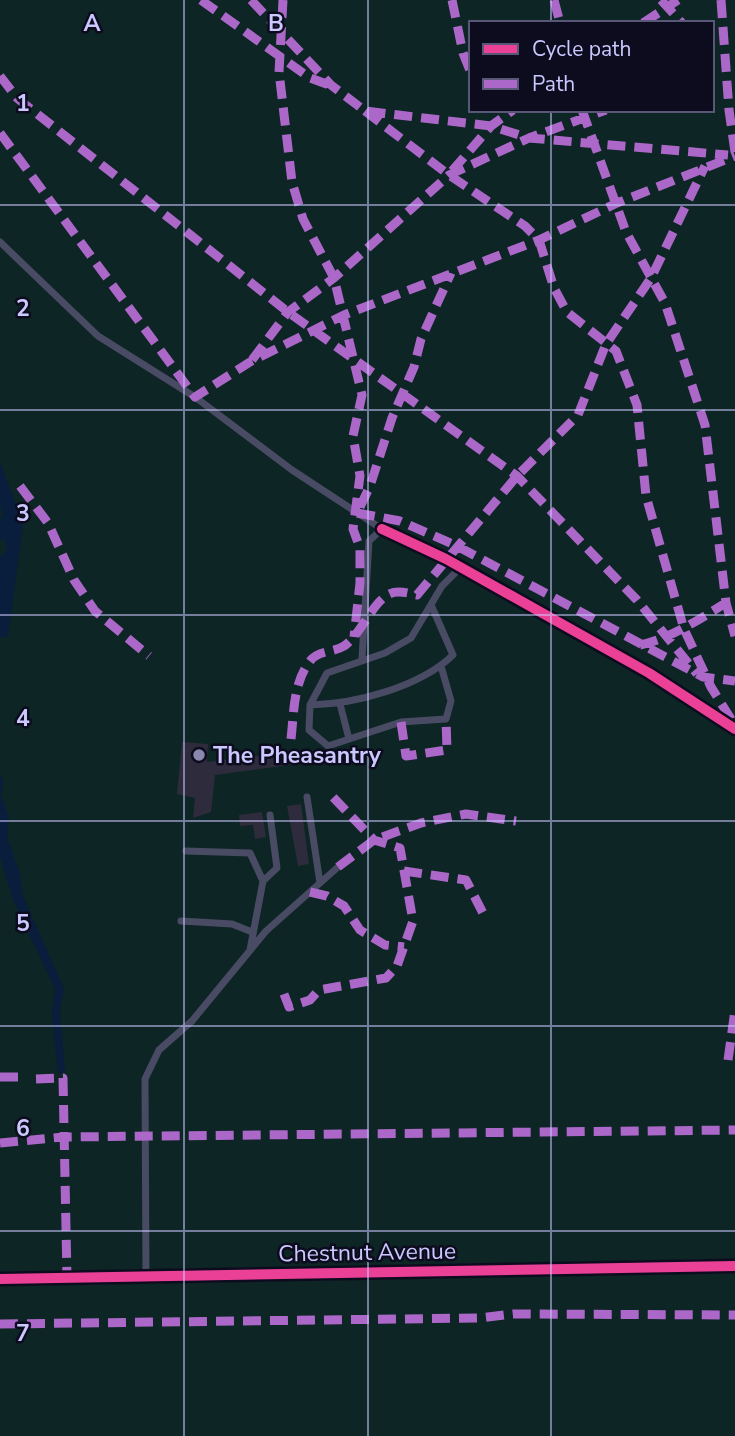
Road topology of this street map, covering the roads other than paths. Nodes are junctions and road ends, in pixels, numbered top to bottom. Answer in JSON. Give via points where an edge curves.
{"nodes":[{"id":1,"x":0,"y":242,"type":"edge"},
{"id":2,"x":382,"y":529,"type":"junction"},
{"id":3,"x":460,"y":568,"type":"junction"},
{"id":4,"x":432,"y":607,"type":"junction"},
{"id":5,"x":362,"y":659,"type":"junction"},
{"id":6,"x":441,"y":666,"type":"junction"},
{"id":7,"x":340,"y":704,"type":"junction"},
{"id":8,"x":310,"y":705,"type":"junction"},
{"id":9,"x":735,"y":729,"type":"edge"},
{"id":10,"x":349,"y":739,"type":"junction"},
{"id":11,"x":307,"y":797,"type":"dead end"},
{"id":12,"x":270,"y":815,"type":"dead end"},
{"id":13,"x":186,"y":851,"type":"dead end"},
{"id":14,"x":338,"y":867,"type":"dead end"},
{"id":15,"x":263,"y":881,"type":"junction"},
{"id":16,"x":320,"y":883,"type":"junction"},
{"id":17,"x":181,"y":921,"type":"dead end"},
{"id":18,"x":252,"y":932,"type":"junction"},
{"id":19,"x":250,"y":951,"type":"junction"},
{"id":20,"x":735,"y":1266,"type":"edge"},
{"id":21,"x":146,"y":1277,"type":"junction"},
{"id":22,"x":0,"y":1279,"type":"edge"}],
"edges":[{"from":1,"to":2,"type":"lane","via":[[99,336],[195,397],[292,470]]},
{"from":2,"to":3,"type":"street"},
{"from":2,"to":5,"type":"lane","via":[[369,541]]},
{"from":3,"to":4,"type":"lane","via":[[442,586]]},
{"from":3,"to":9,"type":"street","via":[[649,673]]},
{"from":4,"to":5,"type":"lane","via":[[411,638],[385,653]]},
{"from":4,"to":6,"type":"lane","via":[[453,655]]},
{"from":5,"to":8,"type":"lane","via":[[327,673]]},
{"from":6,"to":7,"type":"lane","via":[[385,691]]},
{"from":6,"to":10,"type":"lane","via":[[451,701],[446,719],[401,722]]},
{"from":7,"to":8,"type":"lane"},
{"from":7,"to":10,"type":"lane"},
{"from":8,"to":10,"type":"lane","via":[[309,730],[328,746]]},
{"from":11,"to":16,"type":"lane"},
{"from":12,"to":15,"type":"lane","via":[[277,868]]},
{"from":13,"to":15,"type":"lane","via":[[250,853]]},
{"from":14,"to":16,"type":"lane"},
{"from":15,"to":18,"type":"lane"},
{"from":16,"to":19,"type":"lane"},
{"from":17,"to":18,"type":"lane","via":[[233,924]]},
{"from":18,"to":19,"type":"lane"},
{"from":19,"to":21,"type":"lane","via":[[192,1021],[159,1050],[145,1079]]},
{"from":20,"to":21,"type":"street","name":"Chestnut Avenue"},
{"from":21,"to":22,"type":"street","name":"Chestnut Avenue"}]}
